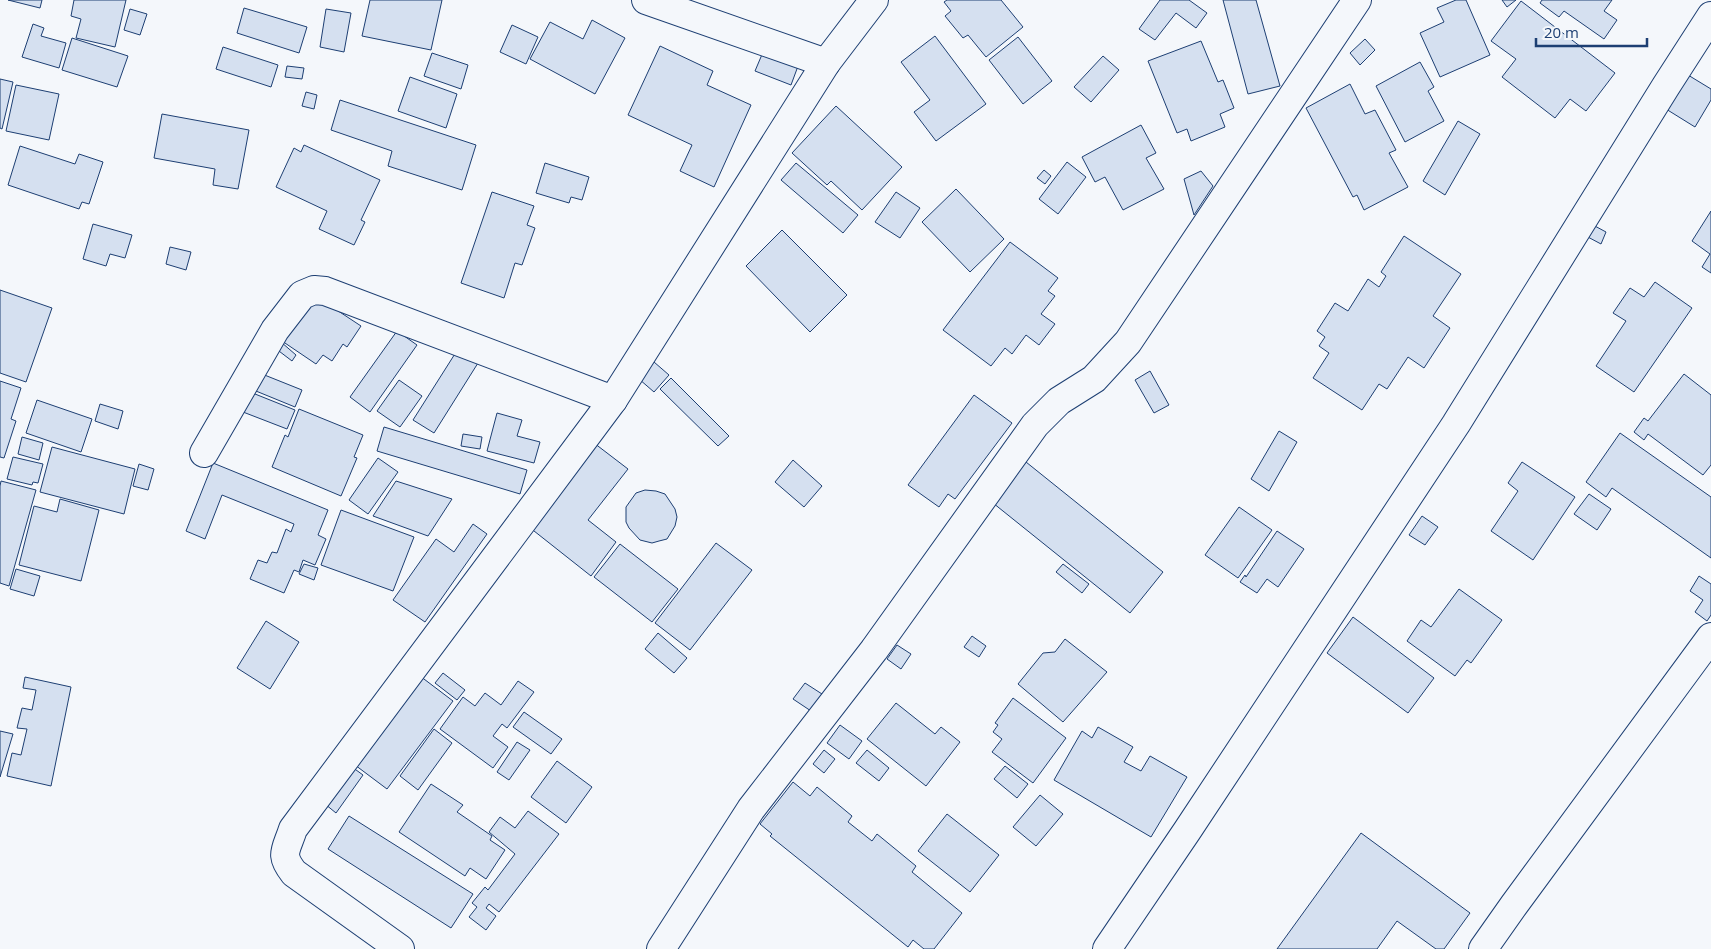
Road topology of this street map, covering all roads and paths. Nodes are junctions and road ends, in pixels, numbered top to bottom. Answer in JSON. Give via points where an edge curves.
{"nodes":[{"id":1,"x":646,"y":0,"type":"edge"},
{"id":2,"x":874,"y":0,"type":"edge"},
{"id":3,"x":1357,"y":0,"type":"edge"},
{"id":4,"x":1711,"y":16,"type":"edge"},
{"id":5,"x":826,"y":63,"type":"junction"},
{"id":6,"x":613,"y":400,"type":"junction"},
{"id":7,"x":204,"y":453,"type":"dead end"},
{"id":8,"x":1711,"y":637,"type":"edge"},
{"id":9,"x":400,"y":949,"type":"edge"},
{"id":10,"x":661,"y":949,"type":"edge"},
{"id":11,"x":1107,"y":949,"type":"edge"},
{"id":12,"x":1483,"y":949,"type":"edge"}],
"edges":[{"from":1,"to":5,"type":"street"},
{"from":2,"to":5,"type":"street"},
{"from":3,"to":10,"type":"street","via":[[1128,342],[1094,379],[1059,401],[1035,425],[874,650],[751,809]]},
{"from":4,"to":11,"type":"street","via":[[1456,424]]},
{"from":5,"to":6,"type":"street"},
{"from":6,"to":7,"type":"street","via":[[326,291],[314,290],[302,295],[275,330]]},
{"from":6,"to":9,"type":"street","via":[[293,829],[285,854],[286,863],[294,873]]},
{"from":8,"to":12,"type":"street"}]}
